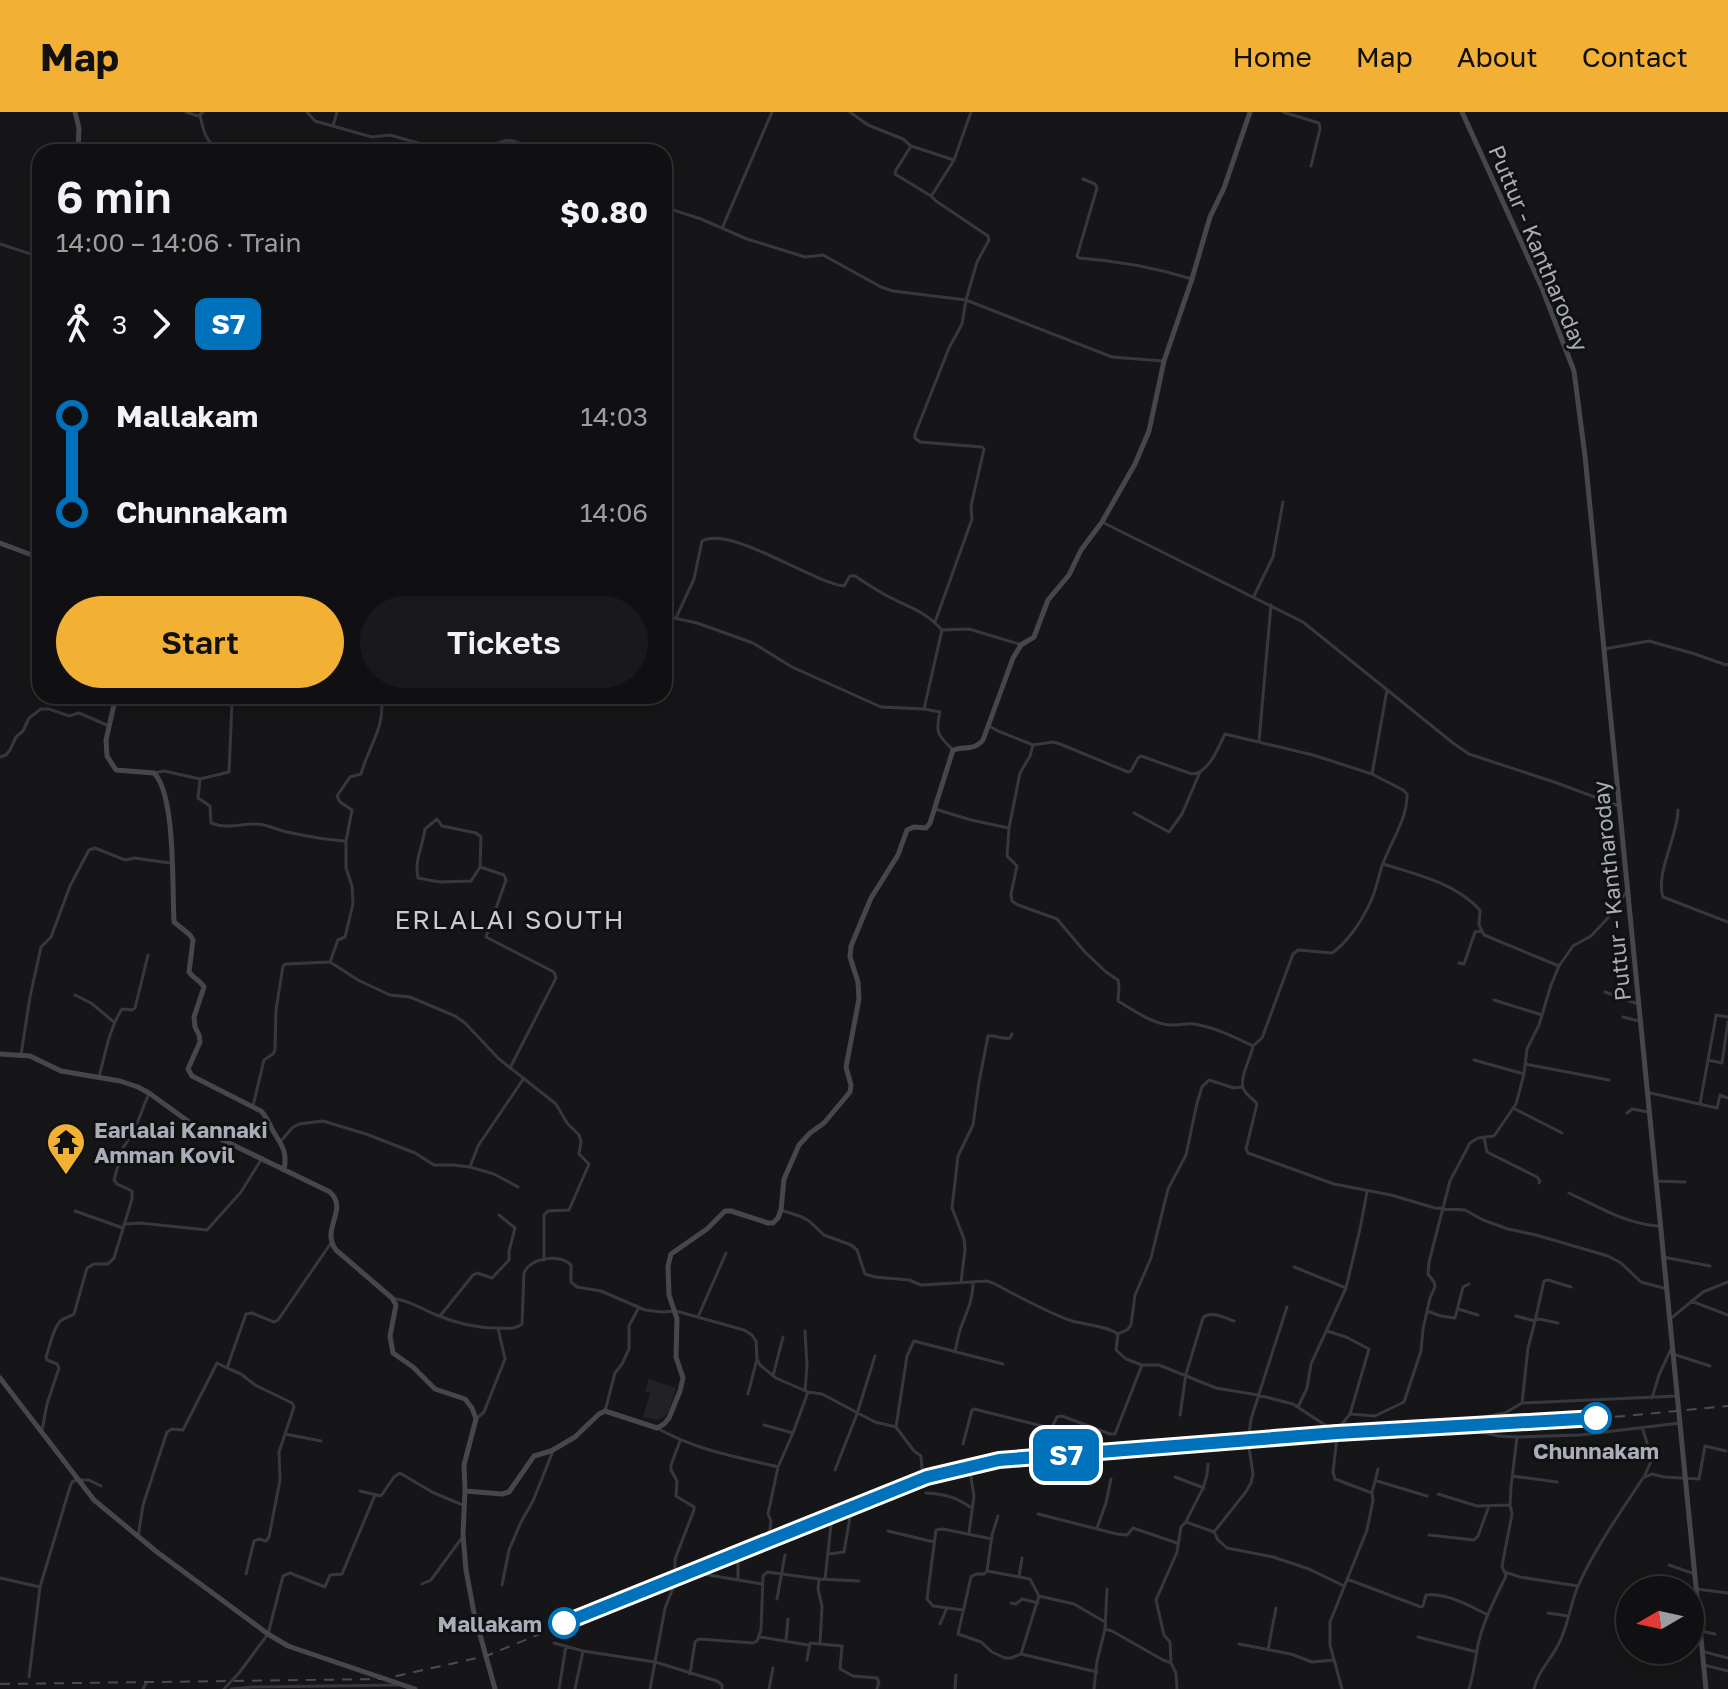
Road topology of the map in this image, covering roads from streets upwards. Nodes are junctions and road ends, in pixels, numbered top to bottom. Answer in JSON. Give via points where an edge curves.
{"nodes":[{"id":1,"x":75,"y":112,"type":"edge"},
{"id":2,"x":186,"y":112,"type":"edge"},
{"id":3,"x":307,"y":112,"type":"edge"},
{"id":4,"x":337,"y":112,"type":"edge"},
{"id":5,"x":772,"y":112,"type":"edge"},
{"id":6,"x":850,"y":112,"type":"edge"},
{"id":7,"x":971,"y":112,"type":"edge"},
{"id":8,"x":1250,"y":112,"type":"edge"},
{"id":9,"x":1283,"y":112,"type":"edge"},
{"id":10,"x":1462,"y":112,"type":"edge"},
{"id":11,"x":202,"y":113,"type":"edge"},
{"id":12,"x":333,"y":126,"type":"junction"},
{"id":13,"x":78,"y":144,"type":"edge"},
{"id":14,"x":211,"y":144,"type":"edge"},
{"id":15,"x":419,"y":144,"type":"edge"},
{"id":16,"x":494,"y":144,"type":"edge"},
{"id":17,"x":523,"y":144,"type":"edge"},
{"id":18,"x":911,"y":146,"type":"junction"},
{"id":19,"x":954,"y":160,"type":"junction"},
{"id":20,"x":1311,"y":166,"type":"dead end"},
{"id":21,"x":1083,"y":179,"type":"dead end"},
{"id":22,"x":931,"y":196,"type":"junction"},
{"id":23,"x":672,"y":210,"type":"edge"},
{"id":24,"x":722,"y":227,"type":"junction"},
{"id":25,"x":0,"y":244,"type":"edge"},
{"id":26,"x":32,"y":254,"type":"edge"},
{"id":27,"x":1192,"y":279,"type":"junction"},
{"id":28,"x":966,"y":300,"type":"junction"},
{"id":29,"x":1164,"y":361,"type":"junction"},
{"id":30,"x":1283,"y":502,"type":"dead end"},
{"id":31,"x":1102,"y":522,"type":"junction"},
{"id":32,"x":0,"y":543,"type":"edge"},
{"id":33,"x":32,"y":555,"type":"edge"},
{"id":34,"x":1254,"y":596,"type":"junction"},
{"id":35,"x":1271,"y":605,"type":"junction"},
{"id":36,"x":672,"y":617,"type":"edge"},
{"id":37,"x":676,"y":618,"type":"junction"},
{"id":38,"x":935,"y":622,"type":"junction"},
{"id":39,"x":942,"y":630,"type":"junction"},
{"id":40,"x":1021,"y":645,"type":"junction"},
{"id":41,"x":1604,"y":649,"type":"junction"},
{"id":42,"x":1728,"y":664,"type":"edge"},
{"id":43,"x":1387,"y":690,"type":"junction"},
{"id":44,"x":114,"y":704,"type":"edge"},
{"id":45,"x":232,"y":704,"type":"edge"},
{"id":46,"x":382,"y":704,"type":"edge"},
{"id":47,"x":924,"y":709,"type":"junction"},
{"id":48,"x":109,"y":726,"type":"junction"},
{"id":49,"x":989,"y":726,"type":"junction"},
{"id":50,"x":1259,"y":742,"type":"junction"},
{"id":51,"x":1033,"y":745,"type":"junction"},
{"id":52,"x":953,"y":750,"type":"junction"},
{"id":53,"x":0,"y":757,"type":"edge"},
{"id":54,"x":1200,"y":772,"type":"junction"},
{"id":55,"x":154,"y":773,"type":"junction"},
{"id":56,"x":1372,"y":774,"type":"junction"},
{"id":57,"x":200,"y":779,"type":"junction"},
{"id":58,"x":1619,"y":806,"type":"junction"},
{"id":59,"x":935,"y":809,"type":"junction"},
{"id":60,"x":1678,"y":810,"type":"dead end"},
{"id":61,"x":1134,"y":813,"type":"dead end"},
{"id":62,"x":1009,"y":828,"type":"junction"},
{"id":63,"x":346,"y":841,"type":"junction"},
{"id":64,"x":171,"y":863,"type":"junction"},
{"id":65,"x":1382,"y":864,"type":"junction"},
{"id":66,"x":480,"y":867,"type":"junction"},
{"id":67,"x":1627,"y":891,"type":"junction"},
{"id":68,"x":1728,"y":922,"type":"edge"},
{"id":69,"x":1481,"y":931,"type":"junction"},
{"id":70,"x":148,"y":955,"type":"dead end"},
{"id":71,"x":330,"y":962,"type":"junction"},
{"id":72,"x":1459,"y":963,"type":"dead end"},
{"id":73,"x":1559,"y":966,"type":"junction"},
{"id":74,"x":1605,"y":992,"type":"dead end"},
{"id":75,"x":75,"y":995,"type":"dead end"},
{"id":76,"x":1494,"y":1000,"type":"dead end"},
{"id":77,"x":1638,"y":1004,"type":"junction"},
{"id":78,"x":1542,"y":1015,"type":"junction"},
{"id":79,"x":1623,"y":1017,"type":"dead end"},
{"id":80,"x":1728,"y":1020,"type":"edge"},
{"id":81,"x":1639,"y":1021,"type":"junction"},
{"id":82,"x":114,"y":1022,"type":"junction"},
{"id":83,"x":1012,"y":1034,"type":"dead end"},
{"id":84,"x":1253,"y":1046,"type":"junction"},
{"id":85,"x":0,"y":1054,"type":"edge"},
{"id":86,"x":21,"y":1055,"type":"junction"},
{"id":87,"x":1474,"y":1060,"type":"dead end"},
{"id":88,"x":1708,"y":1060,"type":"junction"},
{"id":89,"x":1525,"y":1064,"type":"junction"},
{"id":90,"x":510,"y":1068,"type":"junction"},
{"id":91,"x":1524,"y":1074,"type":"junction"},
{"id":92,"x":99,"y":1077,"type":"junction"},
{"id":93,"x":524,"y":1078,"type":"junction"},
{"id":94,"x":1609,"y":1080,"type":"dead end"},
{"id":95,"x":1242,"y":1087,"type":"junction"},
{"id":96,"x":1646,"y":1092,"type":"junction"},
{"id":97,"x":149,"y":1093,"type":"junction"},
{"id":98,"x":1728,"y":1098,"type":"edge"},
{"id":99,"x":1700,"y":1104,"type":"junction"},
{"id":100,"x":253,"y":1106,"type":"junction"},
{"id":101,"x":1513,"y":1108,"type":"junction"},
{"id":102,"x":1648,"y":1112,"type":"junction"},
{"id":103,"x":1627,"y":1113,"type":"dead end"},
{"id":104,"x":1562,"y":1133,"type":"dead end"},
{"id":105,"x":1484,"y":1137,"type":"junction"},
{"id":106,"x":281,"y":1141,"type":"junction"},
{"id":107,"x":261,"y":1158,"type":"junction"},
{"id":108,"x":470,"y":1167,"type":"junction"},
{"id":109,"x":284,"y":1170,"type":"junction"},
{"id":110,"x":1655,"y":1181,"type":"junction"},
{"id":111,"x":1685,"y":1182,"type":"dead end"},
{"id":112,"x":1539,"y":1183,"type":"dead end"},
{"id":113,"x":518,"y":1187,"type":"dead end"},
{"id":114,"x":1367,"y":1191,"type":"junction"},
{"id":115,"x":1569,"y":1193,"type":"dead end"},
{"id":116,"x":1443,"y":1209,"type":"junction"},
{"id":117,"x":781,"y":1210,"type":"junction"},
{"id":118,"x":75,"y":1211,"type":"dead end"},
{"id":119,"x":499,"y":1215,"type":"dead end"},
{"id":120,"x":124,"y":1226,"type":"junction"},
{"id":121,"x":1659,"y":1226,"type":"junction"},
{"id":122,"x":331,"y":1243,"type":"junction"},
{"id":123,"x":726,"y":1253,"type":"dead end"},
{"id":124,"x":1663,"y":1257,"type":"junction"},
{"id":125,"x":544,"y":1260,"type":"junction"},
{"id":126,"x":1710,"y":1266,"type":"dead end"},
{"id":127,"x":1294,"y":1267,"type":"dead end"},
{"id":128,"x":961,"y":1282,"type":"junction"},
{"id":129,"x":973,"y":1282,"type":"junction"},
{"id":130,"x":1728,"y":1282,"type":"edge"},
{"id":131,"x":1469,"y":1284,"type":"dead end"},
{"id":132,"x":1571,"y":1287,"type":"dead end"},
{"id":133,"x":1346,"y":1288,"type":"junction"},
{"id":134,"x":1667,"y":1289,"type":"junction"},
{"id":135,"x":392,"y":1298,"type":"junction"},
{"id":136,"x":1691,"y":1301,"type":"junction"},
{"id":137,"x":639,"y":1307,"type":"junction"},
{"id":138,"x":1287,"y":1307,"type":"dead end"},
{"id":139,"x":1458,"y":1309,"type":"junction"},
{"id":140,"x":676,"y":1311,"type":"junction"},
{"id":141,"x":1427,"y":1311,"type":"junction"},
{"id":142,"x":1478,"y":1315,"type":"dead end"},
{"id":143,"x":1728,"y":1315,"type":"edge"},
{"id":144,"x":440,"y":1316,"type":"junction"},
{"id":145,"x":1516,"y":1316,"type":"dead end"},
{"id":146,"x":698,"y":1317,"type":"junction"},
{"id":147,"x":1669,"y":1320,"type":"junction"},
{"id":148,"x":1234,"y":1321,"type":"dead end"},
{"id":149,"x":1535,"y":1321,"type":"junction"},
{"id":150,"x":1558,"y":1323,"type":"dead end"},
{"id":151,"x":498,"y":1328,"type":"junction"},
{"id":152,"x":805,"y":1331,"type":"dead end"},
{"id":153,"x":1327,"y":1331,"type":"junction"},
{"id":154,"x":1118,"y":1334,"type":"junction"},
{"id":155,"x":783,"y":1337,"type":"dead end"},
{"id":156,"x":1672,"y":1351,"type":"junction"},
{"id":157,"x":955,"y":1352,"type":"junction"},
{"id":158,"x":875,"y":1356,"type":"dead end"},
{"id":159,"x":757,"y":1359,"type":"junction"},
{"id":160,"x":1003,"y":1364,"type":"dead end"},
{"id":161,"x":1142,"y":1365,"type":"junction"},
{"id":162,"x":1710,"y":1366,"type":"dead end"},
{"id":163,"x":227,"y":1368,"type":"junction"},
{"id":164,"x":1186,"y":1374,"type":"junction"},
{"id":165,"x":773,"y":1376,"type":"junction"},
{"id":166,"x":0,"y":1378,"type":"edge"},
{"id":167,"x":806,"y":1392,"type":"junction"},
{"id":168,"x":748,"y":1394,"type":"dead end"},
{"id":169,"x":1258,"y":1395,"type":"junction"},
{"id":170,"x":1677,"y":1396,"type":"junction"},
{"id":171,"x":1652,"y":1398,"type":"junction"},
{"id":172,"x":1522,"y":1403,"type":"junction"},
{"id":173,"x":1298,"y":1407,"type":"junction"},
{"id":174,"x":605,"y":1411,"type":"junction"},
{"id":175,"x":857,"y":1414,"type":"junction"},
{"id":176,"x":1350,"y":1414,"type":"junction"},
{"id":177,"x":1180,"y":1415,"type":"dead end"},
{"id":178,"x":476,"y":1419,"type":"junction"},
{"id":179,"x":1680,"y":1423,"type":"junction"},
{"id":180,"x":764,"y":1425,"type":"dead end"},
{"id":181,"x":896,"y":1427,"type":"junction"},
{"id":182,"x":657,"y":1428,"type":"junction"},
{"id":183,"x":1643,"y":1428,"type":"junction"},
{"id":184,"x":1338,"y":1431,"type":"junction"},
{"id":185,"x":793,"y":1433,"type":"junction"},
{"id":186,"x":1438,"y":1433,"type":"dead end"},
{"id":187,"x":42,"y":1434,"type":"junction"},
{"id":188,"x":285,"y":1434,"type":"junction"},
{"id":189,"x":1517,"y":1437,"type":"junction"},
{"id":190,"x":321,"y":1441,"type":"dead end"},
{"id":191,"x":680,"y":1441,"type":"junction"},
{"id":192,"x":963,"y":1444,"type":"dead end"},
{"id":193,"x":1248,"y":1447,"type":"junction"},
{"id":194,"x":554,"y":1449,"type":"junction"},
{"id":195,"x":1726,"y":1451,"type":"dead end"},
{"id":196,"x":1208,"y":1464,"type":"dead end"},
{"id":197,"x":778,"y":1467,"type":"junction"},
{"id":198,"x":922,"y":1469,"type":"dead end"},
{"id":199,"x":1378,"y":1469,"type":"dead end"},
{"id":200,"x":835,"y":1470,"type":"dead end"},
{"id":201,"x":1512,"y":1476,"type":"junction"},
{"id":202,"x":1175,"y":1477,"type":"dead end"},
{"id":203,"x":1643,"y":1478,"type":"junction"},
{"id":204,"x":1685,"y":1478,"type":"junction"},
{"id":205,"x":1111,"y":1479,"type":"dead end"},
{"id":206,"x":1377,"y":1481,"type":"junction"},
{"id":207,"x":78,"y":1482,"type":"junction"},
{"id":208,"x":1557,"y":1482,"type":"dead end"},
{"id":209,"x":101,"y":1486,"type":"dead end"},
{"id":210,"x":1204,"y":1488,"type":"junction"},
{"id":211,"x":360,"y":1491,"type":"dead end"},
{"id":212,"x":465,"y":1491,"type":"junction"},
{"id":213,"x":926,"y":1493,"type":"dead end"},
{"id":214,"x":1372,"y":1493,"type":"junction"},
{"id":215,"x":1438,"y":1494,"type":"dead end"},
{"id":216,"x":375,"y":1495,"type":"junction"},
{"id":217,"x":1427,"y":1496,"type":"dead end"},
{"id":218,"x":1510,"y":1505,"type":"junction"},
{"id":219,"x":465,"y":1506,"type":"junction"},
{"id":220,"x":1489,"y":1506,"type":"junction"},
{"id":221,"x":972,"y":1508,"type":"junction"},
{"id":222,"x":1038,"y":1514,"type":"dead end"},
{"id":223,"x":998,"y":1516,"type":"dead end"},
{"id":224,"x":850,"y":1517,"type":"dead end"},
{"id":225,"x":1186,"y":1522,"type":"junction"},
{"id":226,"x":831,"y":1525,"type":"dead end"},
{"id":227,"x":1097,"y":1528,"type":"junction"},
{"id":228,"x":888,"y":1531,"type":"dead end"},
{"id":229,"x":1214,"y":1532,"type":"junction"},
{"id":230,"x":969,"y":1533,"type":"junction"},
{"id":231,"x":463,"y":1535,"type":"junction"},
{"id":232,"x":1429,"y":1535,"type":"dead end"},
{"id":233,"x":138,"y":1537,"type":"junction"},
{"id":234,"x":769,"y":1537,"type":"dead end"},
{"id":235,"x":992,"y":1539,"type":"junction"},
{"id":236,"x":934,"y":1542,"type":"junction"},
{"id":237,"x":1177,"y":1543,"type":"junction"},
{"id":238,"x":829,"y":1554,"type":"junction"},
{"id":239,"x":785,"y":1555,"type":"dead end"},
{"id":240,"x":1022,"y":1558,"type":"dead end"},
{"id":241,"x":738,"y":1560,"type":"dead end"},
{"id":242,"x":1669,"y":1565,"type":"dead end"},
{"id":243,"x":987,"y":1571,"type":"junction"},
{"id":244,"x":1505,"y":1572,"type":"junction"},
{"id":245,"x":246,"y":1574,"type":"dead end"},
{"id":246,"x":781,"y":1574,"type":"junction"},
{"id":247,"x":1695,"y":1574,"type":"joint"},
{"id":248,"x":1019,"y":1576,"type":"junction"},
{"id":249,"x":0,"y":1578,"type":"edge"},
{"id":250,"x":819,"y":1579,"type":"junction"},
{"id":251,"x":825,"y":1579,"type":"junction"},
{"id":252,"x":1347,"y":1579,"type":"junction"},
{"id":253,"x":738,"y":1580,"type":"junction"},
{"id":254,"x":859,"y":1581,"type":"dead end"},
{"id":255,"x":422,"y":1584,"type":"dead end"},
{"id":256,"x":674,"y":1584,"type":"junction"},
{"id":257,"x":762,"y":1584,"type":"junction"},
{"id":258,"x":502,"y":1585,"type":"dead end"},
{"id":259,"x":1344,"y":1586,"type":"junction"},
{"id":260,"x":1578,"y":1586,"type":"junction"},
{"id":261,"x":40,"y":1587,"type":"junction"},
{"id":262,"x":1107,"y":1589,"type":"dead end"},
{"id":263,"x":1704,"y":1590,"type":"edge"},
{"id":264,"x":1728,"y":1593,"type":"edge"},
{"id":265,"x":1039,"y":1596,"type":"junction"},
{"id":266,"x":777,"y":1599,"type":"dead end"},
{"id":267,"x":1011,"y":1603,"type":"dead end"},
{"id":268,"x":1038,"y":1603,"type":"junction"},
{"id":269,"x":947,"y":1608,"type":"junction"},
{"id":270,"x":1276,"y":1608,"type":"dead end"},
{"id":271,"x":963,"y":1610,"type":"junction"},
{"id":272,"x":1548,"y":1613,"type":"dead end"},
{"id":273,"x":1488,"y":1615,"type":"junction"},
{"id":274,"x":1568,"y":1616,"type":"junction"},
{"id":275,"x":788,"y":1619,"type":"dead end"},
{"id":276,"x":1105,"y":1622,"type":"junction"},
{"id":277,"x":940,"y":1624,"type":"dead end"},
{"id":278,"x":1105,"y":1629,"type":"junction"},
{"id":279,"x":1704,"y":1632,"type":"edge"},
{"id":280,"x":268,"y":1634,"type":"junction"},
{"id":281,"x":1715,"y":1634,"type":"dead end"},
{"id":282,"x":760,"y":1637,"type":"junction"},
{"id":283,"x":1418,"y":1637,"type":"dead end"},
{"id":284,"x":786,"y":1641,"type":"junction"},
{"id":285,"x":554,"y":1643,"type":"dead end"},
{"id":286,"x":820,"y":1644,"type":"junction"},
{"id":287,"x":1239,"y":1644,"type":"dead end"},
{"id":288,"x":808,"y":1645,"type":"junction"},
{"id":289,"x":566,"y":1646,"type":"junction"},
{"id":290,"x":1268,"y":1650,"type":"junction"},
{"id":291,"x":583,"y":1651,"type":"junction"},
{"id":292,"x":1477,"y":1652,"type":"junction"},
{"id":293,"x":1704,"y":1652,"type":"edge"},
{"id":294,"x":1021,"y":1654,"type":"junction"},
{"id":295,"x":1728,"y":1658,"type":"edge"},
{"id":296,"x":807,"y":1660,"type":"dead end"},
{"id":297,"x":1334,"y":1660,"type":"junction"},
{"id":298,"x":655,"y":1662,"type":"junction"},
{"id":299,"x":1171,"y":1663,"type":"junction"},
{"id":300,"x":1704,"y":1665,"type":"joint"},
{"id":301,"x":773,"y":1668,"type":"dead end"},
{"id":302,"x":1728,"y":1671,"type":"edge"},
{"id":303,"x":1097,"y":1672,"type":"junction"},
{"id":304,"x":690,"y":1674,"type":"junction"},
{"id":305,"x":956,"y":1675,"type":"dead end"},
{"id":306,"x":29,"y":1677,"type":"dead end"},
{"id":307,"x":146,"y":1683,"type":"dead end"},
{"id":308,"x":403,"y":1686,"type":"junction"},
{"id":309,"x":326,"y":1688,"type":"edge"},
{"id":310,"x":143,"y":1689,"type":"edge"},
{"id":311,"x":224,"y":1689,"type":"edge"},
{"id":312,"x":231,"y":1689,"type":"edge"},
{"id":313,"x":415,"y":1689,"type":"edge"},
{"id":314,"x":495,"y":1689,"type":"edge"},
{"id":315,"x":559,"y":1689,"type":"edge"},
{"id":316,"x":575,"y":1689,"type":"edge"},
{"id":317,"x":650,"y":1689,"type":"edge"},
{"id":318,"x":722,"y":1689,"type":"edge"},
{"id":319,"x":769,"y":1689,"type":"edge"},
{"id":320,"x":877,"y":1689,"type":"edge"},
{"id":321,"x":955,"y":1689,"type":"edge"},
{"id":322,"x":1094,"y":1689,"type":"edge"},
{"id":323,"x":1177,"y":1689,"type":"edge"},
{"id":324,"x":1342,"y":1689,"type":"edge"},
{"id":325,"x":1469,"y":1689,"type":"edge"},
{"id":326,"x":1534,"y":1689,"type":"edge"},
{"id":327,"x":1706,"y":1689,"type":"edge"}],
"edges":[{"from":1,"to":13,"type":"street"},
{"from":2,"to":11,"type":"street"},
{"from":3,"to":12,"type":"street","via":[[315,121]]},
{"from":4,"to":12,"type":"street"},
{"from":5,"to":24,"type":"street"},
{"from":6,"to":18,"type":"street"},
{"from":7,"to":19,"type":"street"},
{"from":8,"to":27,"type":"street"},
{"from":9,"to":20,"type":"street","via":[[1319,123]]},
{"from":10,"to":41,"type":"street","name":"Puttur - Kantharoday","via":[[1574,371]]},
{"from":11,"to":14,"type":"street"},
{"from":12,"to":15,"type":"street"},
{"from":16,"to":17,"type":"street"},
{"from":18,"to":19,"type":"street"},
{"from":18,"to":22,"type":"street","via":[[895,174]]},
{"from":19,"to":22,"type":"street"},
{"from":21,"to":27,"type":"street","via":[[1097,188],[1079,258],[1121,261]]},
{"from":22,"to":28,"type":"street","via":[[988,236]]},
{"from":23,"to":24,"type":"street"},
{"from":24,"to":28,"type":"street","via":[[805,257],[823,255],[893,291]]},
{"from":25,"to":26,"type":"street"},
{"from":27,"to":29,"type":"street"},
{"from":28,"to":29,"type":"street","via":[[1112,357]]},
{"from":28,"to":38,"type":"street","via":[[962,324],[915,434],[920,442],[984,449],[972,519]]},
{"from":29,"to":31,"type":"street","via":[[1149,431]]},
{"from":30,"to":34,"type":"street","via":[[1273,557]]},
{"from":31,"to":34,"type":"street"},
{"from":31,"to":40,"type":"street","via":[[1048,600],[1034,637]]},
{"from":32,"to":33,"type":"street"},
{"from":34,"to":35,"type":"street"},
{"from":35,"to":43,"type":"street","via":[[1303,622]]},
{"from":35,"to":50,"type":"street"},
{"from":36,"to":37,"type":"street"},
{"from":37,"to":38,"type":"street","via":[[694,579],[702,541],[708,538],[747,544],[834,585],[844,586],[855,576]]},
{"from":37,"to":47,"type":"street","via":[[753,643],[792,667],[881,707]]},
{"from":38,"to":39,"type":"street"},
{"from":39,"to":40,"type":"street","via":[[969,629]]},
{"from":39,"to":47,"type":"street"},
{"from":40,"to":49,"type":"street"},
{"from":41,"to":42,"type":"street","via":[[1649,641]]},
{"from":41,"to":58,"type":"street","name":"Puttur - Kantharoday"},
{"from":43,"to":56,"type":"street"},
{"from":43,"to":58,"type":"street","via":[[1469,754]]},
{"from":44,"to":48,"type":"street"},
{"from":45,"to":57,"type":"street","via":[[229,772]]},
{"from":46,"to":63,"type":"street","via":[[380,726],[361,774],[350,777],[337,796],[352,810]]},
{"from":47,"to":52,"type":"street","via":[[940,712],[938,735]]},
{"from":48,"to":53,"type":"street","via":[[79,713],[69,716],[41,709]]},
{"from":48,"to":55,"type":"street","via":[[107,756],[116,770]]},
{"from":49,"to":51,"type":"street"},
{"from":49,"to":52,"type":"street","via":[[979,746]]},
{"from":50,"to":54,"type":"street","via":[[1225,734]]},
{"from":50,"to":56,"type":"street"},
{"from":51,"to":54,"type":"street","via":[[1053,742],[1128,772],[1141,756],[1192,774]]},
{"from":51,"to":62,"type":"street","via":[[1020,773]]},
{"from":52,"to":59,"type":"street"},
{"from":54,"to":61,"type":"street","via":[[1169,832]]},
{"from":55,"to":57,"type":"street"},
{"from":55,"to":64,"type":"street","via":[[165,791]]},
{"from":56,"to":65,"type":"street","via":[[1407,794]]},
{"from":57,"to":63,"type":"street","via":[[198,798],[210,806],[211,823],[218,826],[260,824]]},
{"from":58,"to":67,"type":"street","name":"Puttur - Kantharoday"},
{"from":59,"to":62,"type":"street"},
{"from":59,"to":117,"type":"street","via":[[926,828],[907,830],[860,920],[850,957],[859,999],[846,1067],[850,1092],[799,1145],[784,1179]]},
{"from":60,"to":68,"type":"street","via":[[1663,897]]},
{"from":62,"to":84,"type":"street","via":[[1007,856],[1017,866],[1012,901],[1057,919],[1118,980],[1118,1001],[1164,1025],[1198,1025]]},
{"from":63,"to":71,"type":"street","via":[[353,904],[345,937],[338,940]]},
{"from":64,"to":86,"type":"street","via":[[125,860],[89,850],[49,940],[41,947]]},
{"from":64,"to":100,"type":"street","via":[[174,922],[193,940],[189,972],[204,987],[194,1017],[200,1042],[188,1069],[192,1076]]},
{"from":65,"to":69,"type":"street","via":[[1459,893],[1480,910]]},
{"from":65,"to":84,"type":"street","via":[[1370,903],[1342,946],[1332,953],[1293,954],[1273,1013]]},
{"from":66,"to":66,"type":"street","via":[[471,881],[418,878],[425,829],[437,819],[442,826],[476,833],[481,837]]},
{"from":66,"to":90,"type":"street","via":[[506,880],[486,937],[554,972],[556,978]]},
{"from":67,"to":73,"type":"street"},
{"from":67,"to":77,"type":"street","name":"Puttur - Kantharoday"},
{"from":69,"to":72,"type":"street","via":[[1475,932],[1464,964]]},
{"from":69,"to":73,"type":"street"},
{"from":70,"to":82,"type":"street","via":[[135,1008],[122,1009]]},
{"from":71,"to":90,"type":"street","via":[[390,995],[410,997],[455,1016]]},
{"from":71,"to":100,"type":"street","via":[[283,966],[275,1050],[264,1060]]},
{"from":73,"to":78,"type":"street"},
{"from":74,"to":77,"type":"street"},
{"from":75,"to":82,"type":"street"},
{"from":76,"to":78,"type":"street"},
{"from":77,"to":81,"type":"street","name":"Puttur - Kantharoday"},
{"from":78,"to":89,"type":"street"},
{"from":79,"to":81,"type":"street"},
{"from":80,"to":88,"type":"street","via":[[1722,1063]]},
{"from":80,"to":88,"type":"street","via":[[1716,1015]]},
{"from":81,"to":96,"type":"street","name":"Puttur - Kantharoday"},
{"from":82,"to":92,"type":"street"},
{"from":83,"to":128,"type":"street","via":[[1004,1039],[988,1036],[973,1125],[958,1156],[952,1208],[964,1239]]},
{"from":84,"to":95,"type":"street"},
{"from":85,"to":86,"type":"street"},
{"from":86,"to":92,"type":"street","via":[[61,1071]]},
{"from":87,"to":91,"type":"street"},
{"from":88,"to":99,"type":"street"},
{"from":89,"to":91,"type":"street"},
{"from":89,"to":94,"type":"street"},
{"from":90,"to":93,"type":"street"},
{"from":91,"to":101,"type":"street"},
{"from":92,"to":97,"type":"street"},
{"from":93,"to":108,"type":"street","via":[[478,1146]]},
{"from":93,"to":125,"type":"street","via":[[556,1104],[579,1135],[579,1154],[589,1164],[569,1210],[544,1215]]},
{"from":95,"to":114,"type":"street","via":[[1257,1104],[1248,1153]]},
{"from":95,"to":154,"type":"street","via":[[1209,1080],[1202,1087],[1186,1155],[1168,1189],[1151,1258],[1135,1295],[1131,1325]]},
{"from":96,"to":99,"type":"street"},
{"from":96,"to":102,"type":"street","name":"Puttur - Kantharoday"},
{"from":97,"to":107,"type":"street","via":[[196,1127]]},
{"from":97,"to":120,"type":"street","via":[[114,1180],[132,1191]]},
{"from":98,"to":99,"type":"street","via":[[1720,1095],[1717,1108]]},
{"from":100,"to":106,"type":"street"},
{"from":101,"to":104,"type":"street"},
{"from":101,"to":105,"type":"street","via":[[1494,1136]]},
{"from":102,"to":103,"type":"street"},
{"from":102,"to":110,"type":"street","name":"Puttur - Kantharoday"},
{"from":105,"to":112,"type":"street","via":[[1487,1152],[1537,1177]]},
{"from":105,"to":116,"type":"street","via":[[1470,1143],[1450,1181]]},
{"from":106,"to":108,"type":"street","via":[[299,1124],[323,1121],[415,1153],[434,1165]]},
{"from":106,"to":109,"type":"street"},
{"from":107,"to":109,"type":"street"},
{"from":107,"to":120,"type":"street","via":[[241,1192],[207,1230]]},
{"from":108,"to":113,"type":"street"},
{"from":109,"to":122,"type":"street","via":[[335,1196]]},
{"from":110,"to":111,"type":"street"},
{"from":110,"to":121,"type":"street","name":"Puttur - Kantharoday"},
{"from":114,"to":116,"type":"street"},
{"from":114,"to":133,"type":"street"},
{"from":115,"to":121,"type":"street","via":[[1628,1219]]},
{"from":116,"to":134,"type":"street","via":[[1465,1210],[1508,1229],[1608,1256],[1641,1282]]},
{"from":116,"to":141,"type":"street","via":[[1429,1262],[1435,1287]]},
{"from":117,"to":128,"type":"street","via":[[851,1245],[865,1274],[921,1285]]},
{"from":117,"to":140,"type":"street","via":[[773,1223],[725,1211],[676,1249],[668,1266],[669,1295]]},
{"from":118,"to":120,"type":"street"},
{"from":119,"to":144,"type":"street","via":[[515,1228],[509,1260],[492,1278],[473,1275]]},
{"from":120,"to":187,"type":"street","via":[[114,1258],[87,1268],[74,1314],[57,1325],[46,1357],[59,1368]]},
{"from":121,"to":124,"type":"street","name":"Puttur - Kantharoday"},
{"from":122,"to":135,"type":"street"},
{"from":122,"to":163,"type":"street","via":[[278,1320],[246,1314]]},
{"from":123,"to":146,"type":"street"},
{"from":124,"to":126,"type":"street"},
{"from":124,"to":134,"type":"street","name":"Puttur - Kantharoday"},
{"from":125,"to":137,"type":"street","via":[[568,1262],[574,1286]]},
{"from":125,"to":151,"type":"street","via":[[530,1263],[524,1273],[522,1324]]},
{"from":127,"to":133,"type":"street"},
{"from":128,"to":129,"type":"street"},
{"from":129,"to":154,"type":"street","via":[[993,1283],[1067,1319]]},
{"from":129,"to":157,"type":"street"},
{"from":130,"to":136,"type":"street"},
{"from":131,"to":139,"type":"street","via":[[1463,1287]]},
{"from":132,"to":149,"type":"street","via":[[1544,1281]]},
{"from":133,"to":153,"type":"street"},
{"from":134,"to":147,"type":"street","name":"Puttur - Kantharoday"},
{"from":135,"to":144,"type":"street"},
{"from":135,"to":178,"type":"street","via":[[393,1353],[438,1391],[465,1399]]},
{"from":136,"to":143,"type":"street"},
{"from":136,"to":147,"type":"street"},
{"from":137,"to":140,"type":"street"},
{"from":137,"to":174,"type":"street"},
{"from":138,"to":169,"type":"street"},
{"from":139,"to":141,"type":"street","via":[[1455,1318]]},
{"from":139,"to":142,"type":"street"},
{"from":140,"to":146,"type":"street"},
{"from":140,"to":182,"type":"street","via":[[676,1357],[683,1378],[669,1418]]},
{"from":141,"to":176,"type":"street","via":[[1404,1402],[1375,1416]]},
{"from":144,"to":151,"type":"street","via":[[476,1328]]},
{"from":145,"to":149,"type":"street"},
{"from":146,"to":159,"type":"street","via":[[752,1335]]},
{"from":147,"to":156,"type":"street","name":"Puttur - Kantharoday"},
{"from":148,"to":164,"type":"street","via":[[1210,1314],[1203,1318]]},
{"from":149,"to":150,"type":"street"},
{"from":149,"to":172,"type":"street"},
{"from":151,"to":178,"type":"street","via":[[505,1359],[484,1412]]},
{"from":152,"to":167,"type":"street"},
{"from":153,"to":173,"type":"street"},
{"from":153,"to":176,"type":"street","via":[[1369,1349]]},
{"from":154,"to":161,"type":"street","via":[[1120,1356]]},
{"from":155,"to":165,"type":"street"},
{"from":156,"to":162,"type":"street"},
{"from":156,"to":170,"type":"street","name":"Puttur - Kantharoday"},
{"from":156,"to":171,"type":"street"},
{"from":157,"to":160,"type":"street"},
{"from":157,"to":181,"type":"street","via":[[912,1343]]},
{"from":158,"to":175,"type":"street"},
{"from":159,"to":165,"type":"street"},
{"from":159,"to":168,"type":"street"},
{"from":161,"to":164,"type":"street"},
{"from":161,"to":192,"type":"street","via":[[1115,1434],[1062,1416],[1050,1428],[974,1409]]},
{"from":163,"to":188,"type":"street","via":[[292,1403]]},
{"from":163,"to":233,"type":"street","via":[[217,1363],[183,1430],[167,1432]]},
{"from":164,"to":169,"type":"street","via":[[1216,1388]]},
{"from":164,"to":177,"type":"street"},
{"from":165,"to":167,"type":"street"},
{"from":166,"to":187,"type":"street"},
{"from":167,"to":175,"type":"street","via":[[822,1394]]},
{"from":167,"to":185,"type":"street"},
{"from":169,"to":173,"type":"street"},
{"from":169,"to":193,"type":"street"},
{"from":170,"to":171,"type":"street"},
{"from":170,"to":179,"type":"street","name":"Puttur - Kantharoday"},
{"from":171,"to":172,"type":"street"},
{"from":172,"to":184,"type":"street","via":[[1505,1413],[1467,1420]]},
{"from":173,"to":184,"type":"street"},
{"from":174,"to":182,"type":"street"},
{"from":174,"to":194,"type":"street"},
{"from":175,"to":181,"type":"street"},
{"from":175,"to":200,"type":"street"},
{"from":176,"to":184,"type":"street"},
{"from":178,"to":212,"type":"street","via":[[464,1465]]},
{"from":179,"to":183,"type":"street"},
{"from":179,"to":204,"type":"street","name":"Puttur - Kantharoday"},
{"from":180,"to":185,"type":"street"},
{"from":181,"to":198,"type":"street","via":[[921,1456]]},
{"from":182,"to":191,"type":"street"},
{"from":183,"to":189,"type":"street"},
{"from":183,"to":203,"type":"street","via":[[1652,1459]]},
{"from":184,"to":214,"type":"street","via":[[1333,1476]]},
{"from":185,"to":197,"type":"street"},
{"from":186,"to":189,"type":"street","via":[[1479,1431]]},
{"from":187,"to":207,"type":"street"},
{"from":188,"to":190,"type":"street"},
{"from":188,"to":245,"type":"street","via":[[269,1537],[254,1541]]},
{"from":189,"to":201,"type":"street"},
{"from":191,"to":197,"type":"street"},
{"from":191,"to":256,"type":"street","via":[[671,1465],[675,1492],[694,1507],[675,1559]]},
{"from":193,"to":221,"type":"street","via":[[989,1466],[970,1472]]},
{"from":193,"to":229,"type":"street","via":[[1251,1483]]},
{"from":194,"to":212,"type":"street","via":[[534,1456],[509,1492]]},
{"from":194,"to":258,"type":"street","via":[[509,1550]]},
{"from":195,"to":204,"type":"street","via":[[1705,1446],[1699,1479]]},
{"from":196,"to":210,"type":"street"},
{"from":197,"to":234,"type":"street"},
{"from":199,"to":206,"type":"street"},
{"from":201,"to":208,"type":"street"},
{"from":201,"to":218,"type":"street"},
{"from":202,"to":210,"type":"street"},
{"from":203,"to":204,"type":"street"},
{"from":203,"to":260,"type":"street"},
{"from":204,"to":247,"type":"street","name":"Puttur - Kantharoday"},
{"from":205,"to":227,"type":"street"},
{"from":206,"to":214,"type":"street"},
{"from":206,"to":217,"type":"street"},
{"from":207,"to":209,"type":"street","via":[[85,1479]]},
{"from":207,"to":233,"type":"street"},
{"from":207,"to":261,"type":"street","via":[[70,1487]]},
{"from":210,"to":225,"type":"street"},
{"from":211,"to":216,"type":"street"},
{"from":212,"to":219,"type":"street"},
{"from":213,"to":221,"type":"street","via":[[948,1495]]},
{"from":214,"to":252,"type":"street","via":[[1367,1530]]},
{"from":215,"to":220,"type":"street"},
{"from":216,"to":219,"type":"street","via":[[384,1494],[400,1473]]},
{"from":216,"to":280,"type":"street","via":[[342,1574],[330,1575],[325,1587],[290,1573],[283,1576]]},
{"from":218,"to":220,"type":"street"},
{"from":218,"to":244,"type":"street"},
{"from":219,"to":231,"type":"street"},
{"from":220,"to":232,"type":"street","via":[[1474,1540]]},
{"from":221,"to":230,"type":"street"},
{"from":222,"to":227,"type":"street"},
{"from":223,"to":235,"type":"street"},
{"from":224,"to":238,"type":"street","via":[[844,1552]]},
{"from":225,"to":229,"type":"street"},
{"from":225,"to":237,"type":"street"},
{"from":226,"to":238,"type":"street"},
{"from":227,"to":237,"type":"street","via":[[1127,1535],[1133,1528]]},
{"from":228,"to":236,"type":"street"},
{"from":229,"to":259,"type":"street","via":[[1227,1548],[1273,1557]]},
{"from":230,"to":235,"type":"street"},
{"from":230,"to":236,"type":"street","via":[[938,1529]]},
{"from":231,"to":255,"type":"street","via":[[431,1580]]},
{"from":231,"to":314,"type":"street","via":[[474,1613]]},
{"from":233,"to":280,"type":"street"},
{"from":235,"to":243,"type":"street"},
{"from":236,"to":269,"type":"street","via":[[927,1599]]},
{"from":237,"to":299,"type":"street","via":[[1156,1600]]},
{"from":238,"to":251,"type":"street"},
{"from":239,"to":246,"type":"street"},
{"from":240,"to":248,"type":"street"},
{"from":241,"to":253,"type":"street"},
{"from":242,"to":247,"type":"street"},
{"from":243,"to":248,"type":"street"},
{"from":243,"to":271,"type":"street","via":[[971,1577]]},
{"from":244,"to":260,"type":"street"},
{"from":244,"to":273,"type":"street"},
{"from":246,"to":250,"type":"street"},
{"from":246,"to":257,"type":"street","via":[[767,1572]]},
{"from":246,"to":266,"type":"street"},
{"from":248,"to":265,"type":"street","via":[[1030,1579]]},
{"from":249,"to":261,"type":"street"},
{"from":250,"to":251,"type":"street"},
{"from":250,"to":286,"type":"street"},
{"from":251,"to":254,"type":"street"},
{"from":252,"to":259,"type":"street"},
{"from":252,"to":273,"type":"street","via":[[1421,1607],[1426,1595],[1441,1595]]},
{"from":253,"to":256,"type":"street","via":[[703,1574]]},
{"from":253,"to":257,"type":"street"},
{"from":256,"to":298,"type":"street"},
{"from":257,"to":282,"type":"street"},
{"from":259,"to":297,"type":"street","via":[[1330,1622]]},
{"from":260,"to":274,"type":"street"},
{"from":261,"to":306,"type":"street"},
{"from":262,"to":276,"type":"street"},
{"from":263,"to":264,"type":"street"},
{"from":265,"to":268,"type":"street"},
{"from":265,"to":276,"type":"street","via":[[1074,1604]]},
{"from":267,"to":268,"type":"street"},
{"from":268,"to":294,"type":"street"},
{"from":269,"to":271,"type":"street"},
{"from":269,"to":277,"type":"street"},
{"from":270,"to":290,"type":"street"},
{"from":271,"to":294,"type":"street","via":[[958,1634],[1005,1658]]},
{"from":272,"to":274,"type":"street"},
{"from":273,"to":292,"type":"street"},
{"from":274,"to":326,"type":"street"},
{"from":275,"to":284,"type":"street"},
{"from":276,"to":278,"type":"street"},
{"from":278,"to":299,"type":"street"},
{"from":278,"to":303,"type":"street"},
{"from":279,"to":281,"type":"street"},
{"from":280,"to":308,"type":"street","via":[[288,1646]]},
{"from":280,"to":311,"type":"street"},
{"from":282,"to":284,"type":"street"},
{"from":282,"to":304,"type":"street","via":[[753,1643],[699,1639]]},
{"from":283,"to":292,"type":"street"},
{"from":284,"to":288,"type":"street"},
{"from":285,"to":289,"type":"street"},
{"from":286,"to":288,"type":"street"},
{"from":286,"to":320,"type":"street","via":[[842,1646],[840,1669],[877,1678]]},
{"from":287,"to":290,"type":"street"},
{"from":288,"to":296,"type":"street"},
{"from":289,"to":291,"type":"street"},
{"from":289,"to":315,"type":"street"},
{"from":290,"to":297,"type":"street","via":[[1312,1662]]},
{"from":291,"to":298,"type":"street"},
{"from":291,"to":316,"type":"street"},
{"from":292,"to":325,"type":"street"},
{"from":293,"to":295,"type":"street"},
{"from":294,"to":303,"type":"street"},
{"from":297,"to":324,"type":"street"},
{"from":298,"to":304,"type":"street"},
{"from":298,"to":317,"type":"street"},
{"from":299,"to":323,"type":"street"},
{"from":300,"to":302,"type":"street"},
{"from":300,"to":327,"type":"street","name":"Puttur - Kantharoday"},
{"from":301,"to":319,"type":"street"},
{"from":303,"to":322,"type":"street"},
{"from":304,"to":318,"type":"street","via":[[717,1681]]},
{"from":305,"to":321,"type":"street"},
{"from":307,"to":310,"type":"street"},
{"from":308,"to":309,"type":"street"},
{"from":308,"to":313,"type":"street"},
{"from":309,"to":312,"type":"street"}]}
